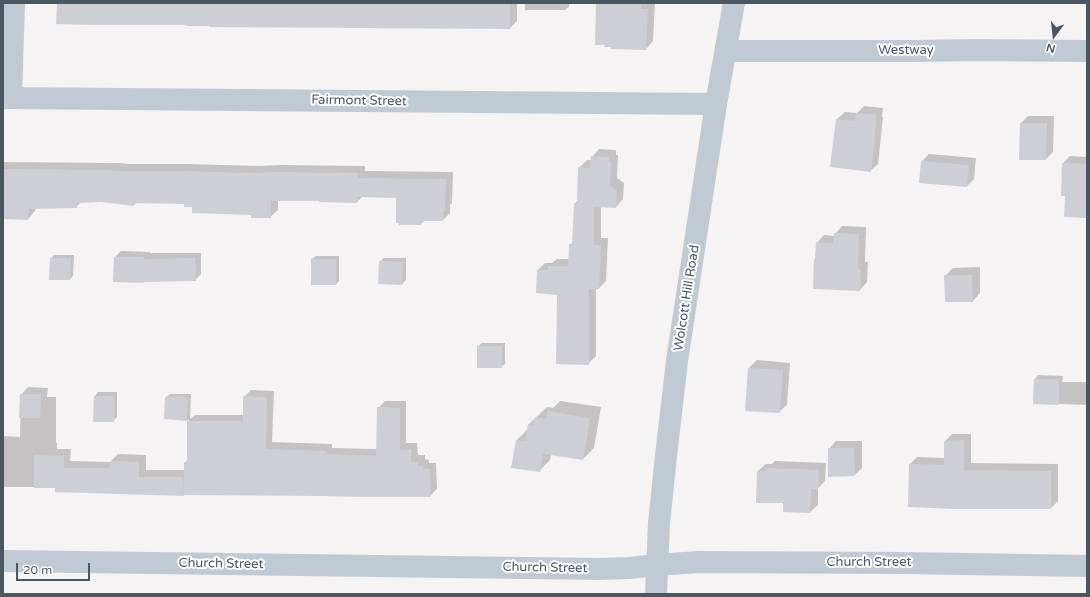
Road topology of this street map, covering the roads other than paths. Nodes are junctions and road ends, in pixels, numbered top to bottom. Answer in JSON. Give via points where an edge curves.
{"nodes":[{"id":1,"x":14,"y":3,"type":"edge"},
{"id":2,"x":734,"y":3,"type":"edge"},
{"id":3,"x":726,"y":51,"type":"junction"},
{"id":4,"x":1087,"y":51,"type":"edge"},
{"id":5,"x":7,"y":98,"type":"edge"},
{"id":6,"x":716,"y":104,"type":"junction"},
{"id":7,"x":3,"y":561,"type":"edge"},
{"id":8,"x":656,"y":565,"type":"junction"},
{"id":9,"x":1087,"y":566,"type":"edge"},
{"id":10,"x":656,"y":594,"type":"edge"}],
"edges":[{"from":1,"to":5,"type":"street"},
{"from":2,"to":3,"type":"street","name":"Wolcott Hill Road"},
{"from":3,"to":4,"type":"street","name":"Westway"},
{"from":3,"to":6,"type":"street","name":"Wolcott Hill Road"},
{"from":5,"to":6,"type":"street","name":"Fairmont Street"},
{"from":6,"to":8,"type":"street","name":"Wolcott Hill Road","via":[[678,361],[658,523]]},
{"from":7,"to":8,"type":"street","name":"Church Street","via":[[599,569]]},
{"from":8,"to":9,"type":"street","name":"Church Street","via":[[715,562]]},
{"from":8,"to":10,"type":"street","name":"Wolcott Hill Road"}]}
